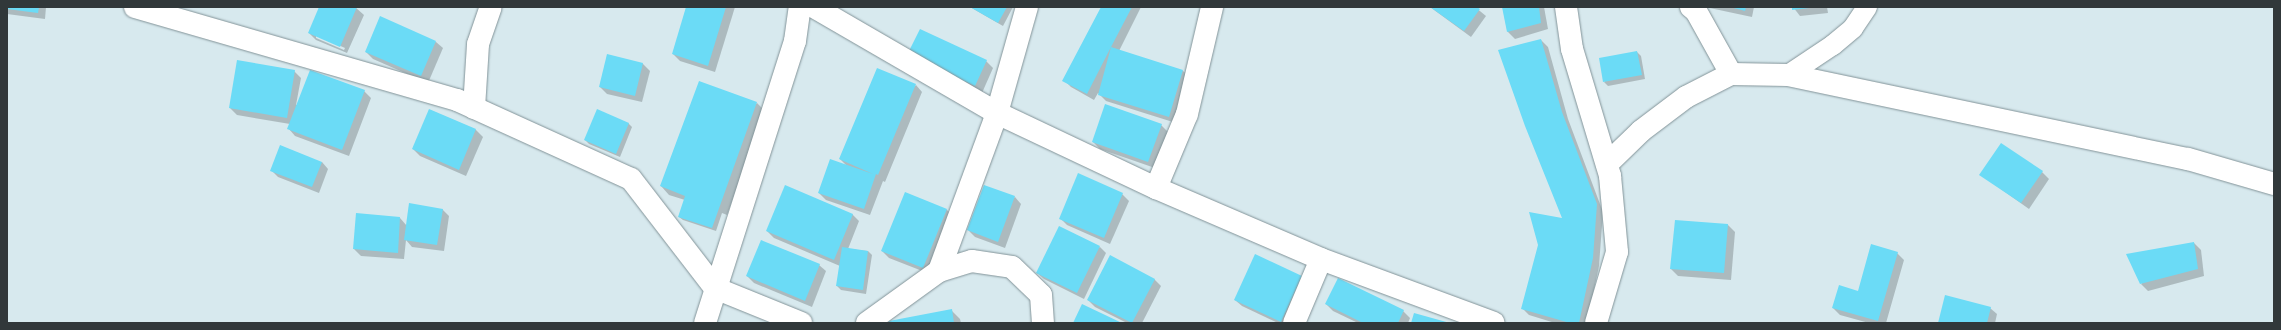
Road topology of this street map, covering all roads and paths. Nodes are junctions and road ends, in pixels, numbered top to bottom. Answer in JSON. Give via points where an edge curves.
{"nodes":[{"id":1,"x":135,"y":7,"type":"edge"},
{"id":2,"x":491,"y":7,"type":"edge"},
{"id":3,"x":800,"y":7,"type":"edge"},
{"id":4,"x":814,"y":7,"type":"edge"},
{"id":5,"x":1027,"y":7,"type":"edge"},
{"id":6,"x":1212,"y":7,"type":"edge"},
{"id":7,"x":1566,"y":7,"type":"edge"},
{"id":8,"x":1691,"y":7,"type":"edge"},
{"id":9,"x":1867,"y":7,"type":"edge"},
{"id":10,"x":1731,"y":74,"type":"junction"},
{"id":11,"x":1788,"y":75,"type":"junction"},
{"id":12,"x":474,"y":108,"type":"junction"},
{"id":13,"x":997,"y":113,"type":"junction"},
{"id":14,"x":1607,"y":164,"type":"junction"},
{"id":15,"x":2274,"y":184,"type":"edge"},
{"id":16,"x":1156,"y":188,"type":"junction"},
{"id":17,"x":1321,"y":259,"type":"junction"},
{"id":18,"x":939,"y":271,"type":"junction"},
{"id":19,"x":715,"y":288,"type":"junction"},
{"id":20,"x":706,"y":323,"type":"edge"},
{"id":21,"x":801,"y":323,"type":"edge"},
{"id":22,"x":867,"y":323,"type":"edge"},
{"id":23,"x":1043,"y":323,"type":"edge"},
{"id":24,"x":1294,"y":323,"type":"edge"},
{"id":25,"x":1494,"y":323,"type":"edge"},
{"id":26,"x":1596,"y":323,"type":"edge"}],
"edges":[{"from":1,"to":12,"type":"street","via":[[457,100]]},
{"from":2,"to":12,"type":"street","via":[[478,44]]},
{"from":3,"to":19,"type":"street","via":[[795,41]]},
{"from":4,"to":13,"type":"street"},
{"from":5,"to":13,"type":"street"},
{"from":6,"to":16,"type":"street","via":[[1188,114]]},
{"from":7,"to":14,"type":"street","via":[[1572,50]]},
{"from":8,"to":10,"type":"street","via":[[1696,11]]},
{"from":9,"to":11,"type":"lane","via":[[1853,28],[1833,45]]},
{"from":10,"to":11,"type":"street"},
{"from":10,"to":14,"type":"street","via":[[1686,97],[1640,131]]},
{"from":11,"to":15,"type":"street","via":[[2181,158]]},
{"from":12,"to":19,"type":"street","via":[[631,179]]},
{"from":13,"to":16,"type":"street"},
{"from":13,"to":18,"type":"street"},
{"from":14,"to":26,"type":"street","via":[[1617,252]]},
{"from":16,"to":17,"type":"street"},
{"from":17,"to":24,"type":"street"},
{"from":17,"to":25,"type":"street"},
{"from":18,"to":22,"type":"street"},
{"from":18,"to":23,"type":"street","via":[[972,261],[1012,267],[1041,295]]},
{"from":19,"to":20,"type":"street"},
{"from":19,"to":21,"type":"street"}]}
